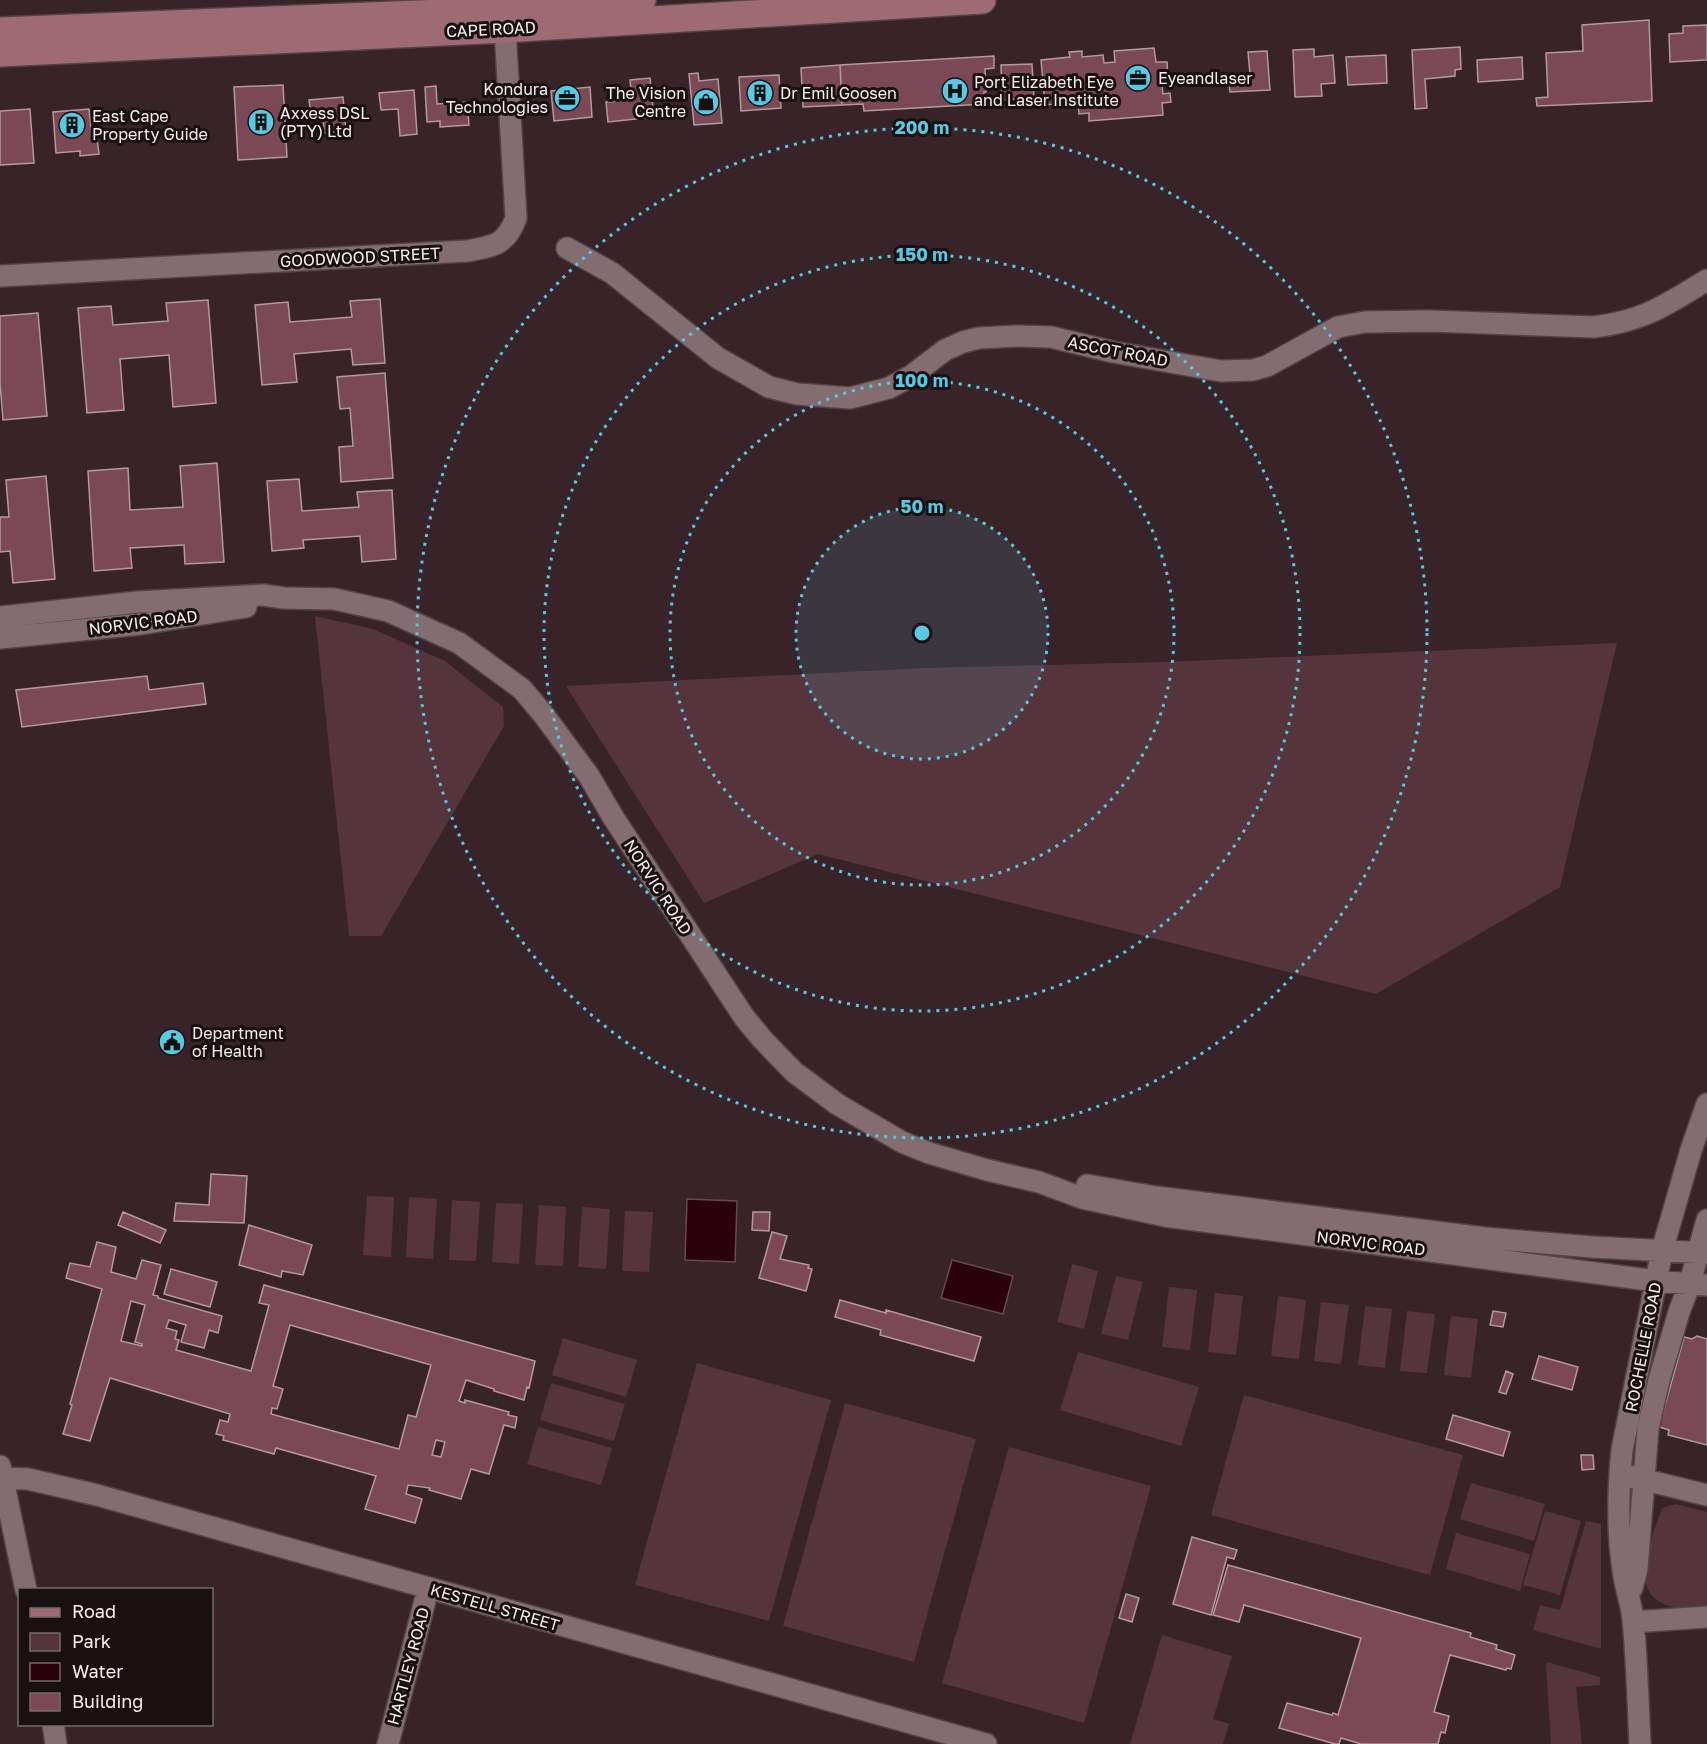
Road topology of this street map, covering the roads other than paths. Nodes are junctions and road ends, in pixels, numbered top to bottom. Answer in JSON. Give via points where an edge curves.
{"nodes":[{"id":1,"x":642,"y":0,"type":"edge"},
{"id":2,"x":982,"y":0,"type":"edge"},
{"id":3,"x":442,"y":7,"type":"edge"},
{"id":4,"x":506,"y":29,"type":"junction"},
{"id":5,"x":0,"y":31,"type":"edge"},
{"id":6,"x":0,"y":53,"type":"edge"},
{"id":7,"x":567,"y":248,"type":"dead end"},
{"id":8,"x":0,"y":276,"type":"edge"},
{"id":9,"x":1707,"y":280,"type":"edge"},
{"id":10,"x":284,"y":598,"type":"junction"},
{"id":11,"x":0,"y":617,"type":"edge"},
{"id":12,"x":0,"y":638,"type":"edge"},
{"id":13,"x":1707,"y":1104,"type":"edge"},
{"id":14,"x":1039,"y":1182,"type":"junction"},
{"id":15,"x":1707,"y":1220,"type":"edge"},
{"id":16,"x":1662,"y":1251,"type":"junction"},
{"id":17,"x":1703,"y":1253,"type":"edge"},
{"id":18,"x":1656,"y":1281,"type":"junction"},
{"id":19,"x":1699,"y":1284,"type":"edge"},
{"id":20,"x":1,"y":1471,"type":"edge"},
{"id":21,"x":1620,"y":1474,"type":"junction"},
{"id":22,"x":1643,"y":1479,"type":"junction"},
{"id":23,"x":1707,"y":1495,"type":"edge"},
{"id":24,"x":26,"y":1588,"type":"edge"},
{"id":25,"x":428,"y":1589,"type":"junction"},
{"id":26,"x":1630,"y":1595,"type":"junction"},
{"id":27,"x":1707,"y":1617,"type":"edge"},
{"id":28,"x":1633,"y":1622,"type":"junction"},
{"id":29,"x":53,"y":1726,"type":"edge"},
{"id":30,"x":56,"y":1744,"type":"edge"},
{"id":31,"x":388,"y":1744,"type":"edge"},
{"id":32,"x":986,"y":1744,"type":"edge"},
{"id":33,"x":1640,"y":1744,"type":"edge"}],
"edges":[{"from":1,"to":3,"type":"main road","name":"CAPE ROAD"},
{"from":2,"to":4,"type":"main road","name":"CAPE ROAD"},
{"from":3,"to":5,"type":"main road","name":"CAPE ROAD"},
{"from":4,"to":6,"type":"main road","name":"CAPE ROAD"},
{"from":4,"to":8,"type":"street","name":"GOODWOOD STREET","via":[[516,218],[511,232],[491,247]]},
{"from":7,"to":9,"type":"street","name":"ASCOT ROAD","via":[[612,273],[718,358],[769,387],[825,398],[850,398],[889,388],[945,350],[979,338],[1051,337],[1113,352],[1236,371],[1267,366],[1338,327],[1365,322],[1594,327],[1620,324],[1665,306]]},
{"from":10,"to":11,"type":"street","name":"NORVIC ROAD","via":[[195,598]]},
{"from":10,"to":12,"type":"street","name":"NORVIC ROAD","via":[[141,624]]},
{"from":10,"to":14,"type":"street","name":"NORVIC ROAD","via":[[334,599],[388,611],[459,643],[522,689],[589,777],[744,1017],[794,1072],[837,1104],[902,1142]]},
{"from":13,"to":16,"type":"street","name":"ROCHELLE ROAD"},
{"from":14,"to":16,"type":"street","name":"NORVIC ROAD","via":[[1485,1238]]},
{"from":14,"to":18,"type":"street","name":"NORVIC ROAD","via":[[1082,1198],[1165,1216]]},
{"from":15,"to":17,"type":"street","name":"ROCHELLE ROAD"},
{"from":16,"to":17,"type":"street","name":"NORVIC ROAD"},
{"from":16,"to":18,"type":"street","name":"ROCHELLE ROAD"},
{"from":17,"to":19,"type":"street","name":"ROCHELLE ROAD"},
{"from":18,"to":19,"type":"street","name":"NORVIC ROAD"},
{"from":18,"to":21,"type":"street","name":"ROCHELLE ROAD"},
{"from":19,"to":22,"type":"street","name":"ROCHELLE ROAD","via":[[1679,1312],[1659,1380],[1648,1428]]},
{"from":20,"to":24,"type":"street"},
{"from":20,"to":25,"type":"street","name":"KESTELL STREET","via":[[97,1494]]},
{"from":21,"to":22,"type":"street"},
{"from":21,"to":26,"type":"street","name":"ROCHELLE ROAD","via":[[1621,1553]]},
{"from":22,"to":23,"type":"street"},
{"from":22,"to":26,"type":"street","name":"ROCHELLE ROAD","via":[[1637,1569]]},
{"from":25,"to":31,"type":"street","name":"HARTLEY ROAD"},
{"from":25,"to":32,"type":"street","name":"KESTELL STREET"},
{"from":26,"to":28,"type":"street","name":"ROCHELLE ROAD"},
{"from":27,"to":28,"type":"street"},
{"from":28,"to":33,"type":"street","name":"ROCHELLE ROAD"},
{"from":29,"to":30,"type":"street"}]}
